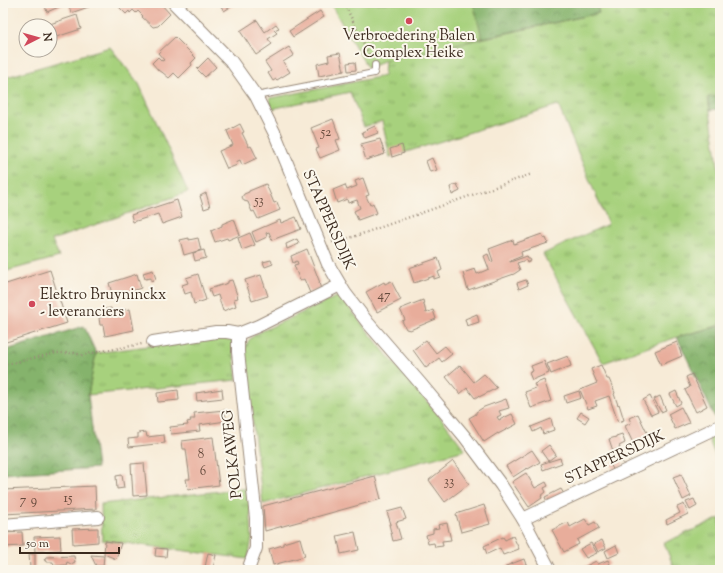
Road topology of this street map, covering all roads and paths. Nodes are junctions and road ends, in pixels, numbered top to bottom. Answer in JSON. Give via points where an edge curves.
{"nodes":[{"id":1,"x":174,"y":3,"type":"edge"},
{"id":2,"x":344,"y":3,"type":"edge"},
{"id":3,"x":375,"y":65,"type":"joint"},
{"id":4,"x":256,"y":96,"type":"junction"},
{"id":5,"x":532,"y":174,"type":"dead end"},
{"id":6,"x":320,"y":245,"type":"junction"},
{"id":7,"x":340,"y":285,"type":"junction"},
{"id":8,"x":238,"y":334,"type":"junction"},
{"id":9,"x":152,"y":342,"type":"joint"},
{"id":10,"x":3,"y":365,"type":"edge"},
{"id":11,"x":720,"y":426,"type":"edge"},
{"id":12,"x":98,"y":517,"type":"dead end"},
{"id":13,"x":523,"y":519,"type":"junction"},
{"id":14,"x":3,"y":525,"type":"edge"},
{"id":15,"x":248,"y":570,"type":"edge"},
{"id":16,"x":550,"y":570,"type":"edge"}],
"edges":[{"from":1,"to":4,"type":"street","name":"STAPPERSDIJK","via":[[231,61]]},
{"from":2,"to":3,"type":"path"},
{"from":3,"to":4,"type":"lane","via":[[374,73]]},
{"from":4,"to":6,"type":"street","name":"STAPPERSDIJK","via":[[275,134]]},
{"from":5,"to":6,"type":"path","via":[[353,237]]},
{"from":6,"to":7,"type":"street","name":"STAPPERSDIJK"},
{"from":7,"to":8,"type":"street"},
{"from":7,"to":13,"type":"street","name":"STAPPERSDIJK","via":[[368,323],[465,437]]},
{"from":8,"to":9,"type":"street","via":[[216,332]]},
{"from":8,"to":15,"type":"street","name":"POLKAWEG","via":[[256,518],[256,548]]},
{"from":9,"to":10,"type":"path","via":[[82,355],[74,352],[56,353]]},
{"from":11,"to":13,"type":"street","name":"STAPPERSDIJK"},
{"from":12,"to":14,"type":"street"},
{"from":13,"to":16,"type":"street","name":"STAPPERSDIJK"}]}
